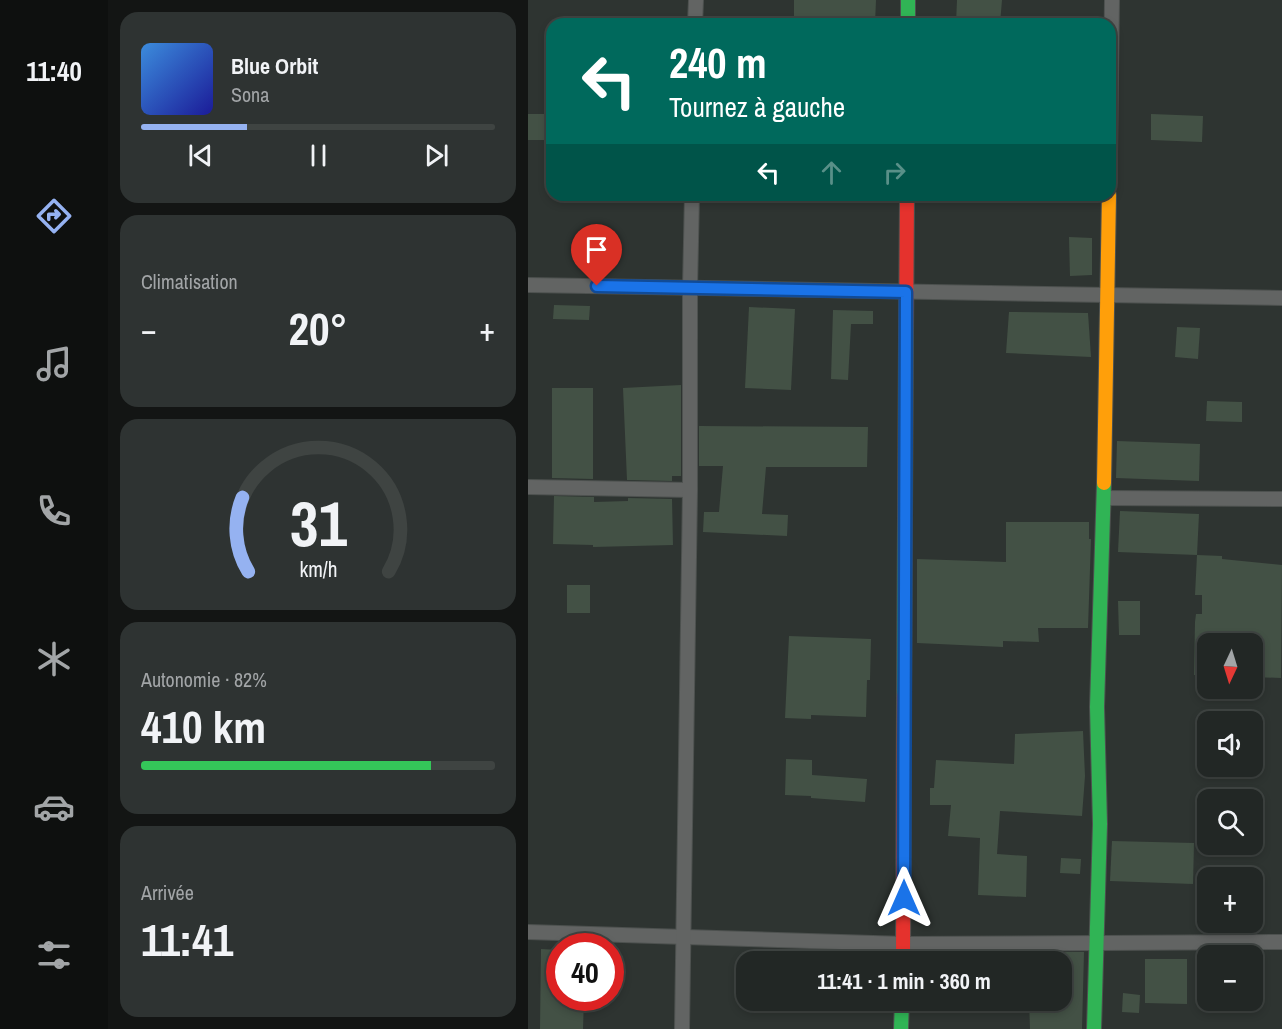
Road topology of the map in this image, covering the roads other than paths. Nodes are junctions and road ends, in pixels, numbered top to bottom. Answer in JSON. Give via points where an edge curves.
{"nodes":[{"id":1,"x":696,"y":0,"type":"edge"},
{"id":2,"x":908,"y":0,"type":"edge"},
{"id":3,"x":1112,"y":0,"type":"edge"},
{"id":4,"x":695,"y":18,"type":"edge"},
{"id":5,"x":908,"y":18,"type":"edge"},
{"id":6,"x":1112,"y":18,"type":"edge"},
{"id":7,"x":692,"y":201,"type":"edge"},
{"id":8,"x":907,"y":201,"type":"edge"},
{"id":9,"x":1109,"y":201,"type":"edge"},
{"id":10,"x":528,"y":285,"type":"edge"},
{"id":11,"x":690,"y":288,"type":"junction"},
{"id":12,"x":906,"y":292,"type":"junction"},
{"id":13,"x":1108,"y":295,"type":"junction"},
{"id":14,"x":1282,"y":298,"type":"edge"},
{"id":15,"x":528,"y":487,"type":"edge"},
{"id":16,"x":690,"y":490,"type":"junction"},
{"id":17,"x":1104,"y":498,"type":"junction"},
{"id":18,"x":1282,"y":499,"type":"edge"},
{"id":19,"x":528,"y":932,"type":"edge"},
{"id":20,"x":683,"y":937,"type":"junction"},
{"id":21,"x":1282,"y":942,"type":"edge"},
{"id":22,"x":1097,"y":943,"type":"junction"},
{"id":23,"x":904,"y":944,"type":"junction"},
{"id":24,"x":904,"y":951,"type":"edge"},
{"id":25,"x":902,"y":1011,"type":"edge"},
{"id":26,"x":682,"y":1029,"type":"edge"},
{"id":27,"x":901,"y":1029,"type":"edge"},
{"id":28,"x":1094,"y":1029,"type":"edge"}],
"edges":[{"from":1,"to":4,"type":"street"},
{"from":2,"to":5,"type":"street"},
{"from":3,"to":6,"type":"street"},
{"from":7,"to":11,"type":"street"},
{"from":8,"to":12,"type":"street"},
{"from":9,"to":13,"type":"street"},
{"from":10,"to":11,"type":"street"},
{"from":11,"to":12,"type":"street"},
{"from":11,"to":16,"type":"street"},
{"from":12,"to":13,"type":"street"},
{"from":12,"to":23,"type":"street"},
{"from":13,"to":14,"type":"street"},
{"from":13,"to":17,"type":"street"},
{"from":15,"to":16,"type":"street"},
{"from":16,"to":20,"type":"street"},
{"from":17,"to":18,"type":"street"},
{"from":17,"to":22,"type":"street","via":[[1097,706]]},
{"from":19,"to":20,"type":"street"},
{"from":20,"to":23,"type":"street"},
{"from":20,"to":26,"type":"street"},
{"from":21,"to":22,"type":"street"},
{"from":22,"to":23,"type":"street"},
{"from":22,"to":28,"type":"street"},
{"from":23,"to":24,"type":"street"},
{"from":25,"to":27,"type":"street"}]}
